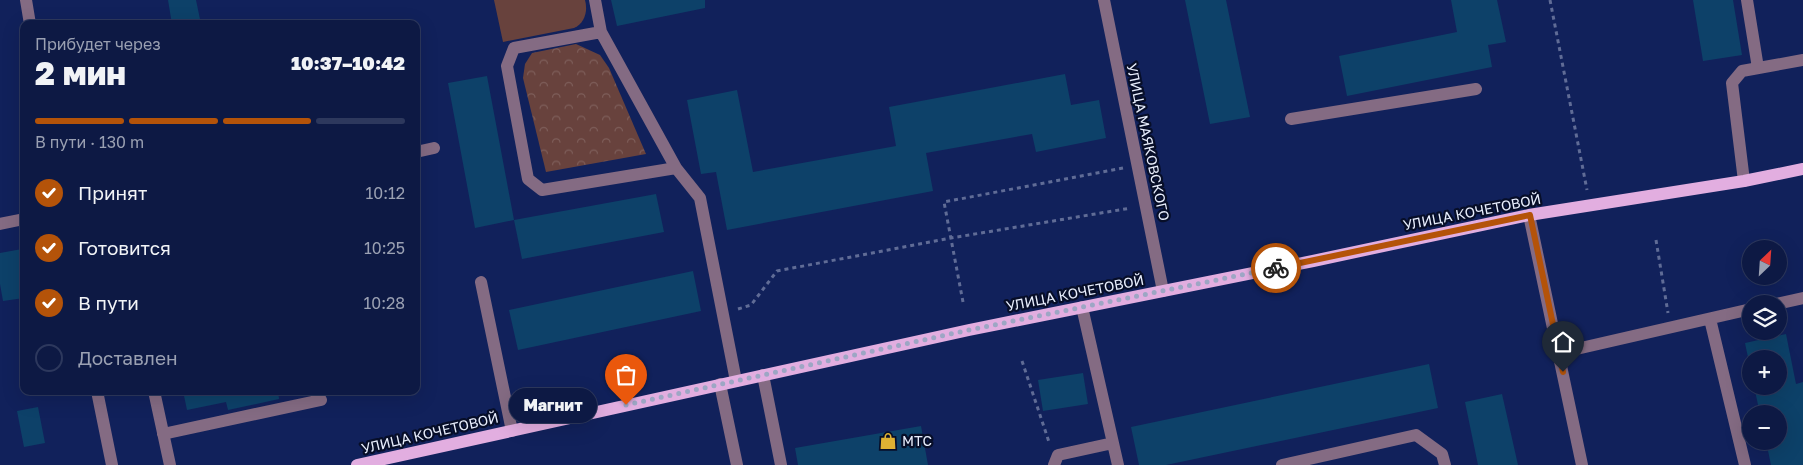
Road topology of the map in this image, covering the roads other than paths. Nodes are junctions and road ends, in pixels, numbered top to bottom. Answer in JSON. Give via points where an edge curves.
{"nodes":[{"id":1,"x":26,"y":0,"type":"edge"},
{"id":2,"x":595,"y":0,"type":"edge"},
{"id":3,"x":1104,"y":0,"type":"edge"},
{"id":4,"x":1747,"y":0,"type":"edge"},
{"id":5,"x":29,"y":20,"type":"edge"},
{"id":6,"x":602,"y":32,"type":"junction"},
{"id":7,"x":1803,"y":60,"type":"edge"},
{"id":8,"x":1758,"y":68,"type":"junction"},
{"id":9,"x":1476,"y":89,"type":"dead end"},
{"id":10,"x":1291,"y":119,"type":"dead end"},
{"id":11,"x":434,"y":148,"type":"dead end"},
{"id":12,"x":420,"y":151,"type":"edge"},
{"id":13,"x":676,"y":168,"type":"junction"},
{"id":14,"x":1803,"y":169,"type":"edge"},
{"id":15,"x":1744,"y":181,"type":"junction"},
{"id":16,"x":1530,"y":215,"type":"junction"},
{"id":17,"x":20,"y":220,"type":"edge"},
{"id":18,"x":0,"y":224,"type":"edge"},
{"id":19,"x":480,"y":282,"type":"dead end"},
{"id":20,"x":1163,"y":291,"type":"junction"},
{"id":21,"x":1803,"y":298,"type":"edge"},
{"id":22,"x":1787,"y":302,"type":"edge"},
{"id":23,"x":1082,"y":307,"type":"junction"},
{"id":24,"x":1742,"y":311,"type":"edge"},
{"id":25,"x":1710,"y":319,"type":"junction"},
{"id":26,"x":1559,"y":353,"type":"junction"},
{"id":27,"x":763,"y":375,"type":"junction"},
{"id":28,"x":736,"y":381,"type":"junction"},
{"id":29,"x":720,"y":384,"type":"junction"},
{"id":30,"x":98,"y":395,"type":"edge"},
{"id":31,"x":155,"y":395,"type":"edge"},
{"id":32,"x":320,"y":400,"type":"dead end"},
{"id":33,"x":512,"y":430,"type":"junction"},
{"id":34,"x":164,"y":434,"type":"junction"},
{"id":35,"x":1113,"y":443,"type":"junction"},
{"id":36,"x":393,"y":461,"type":"edge"},
{"id":37,"x":1054,"y":463,"type":"edge"},
{"id":38,"x":112,"y":465,"type":"edge"},
{"id":39,"x":170,"y":465,"type":"edge"},
{"id":40,"x":357,"y":465,"type":"edge"},
{"id":41,"x":737,"y":465,"type":"edge"},
{"id":42,"x":781,"y":465,"type":"edge"},
{"id":43,"x":1118,"y":465,"type":"edge"},
{"id":44,"x":1282,"y":465,"type":"edge"},
{"id":45,"x":1445,"y":465,"type":"edge"},
{"id":46,"x":1582,"y":465,"type":"edge"},
{"id":47,"x":1745,"y":465,"type":"edge"}],
"edges":[{"from":1,"to":5,"type":"street"},
{"from":2,"to":6,"type":"street"},
{"from":3,"to":20,"type":"street","name":"УЛИЦА МАЯКОВСКОГО"},
{"from":4,"to":8,"type":"street"},
{"from":6,"to":13,"type":"street"},
{"from":6,"to":13,"type":"street","via":[[514,48],[507,66],[528,179],[542,190]]},
{"from":7,"to":8,"type":"street"},
{"from":8,"to":15,"type":"street","via":[[1742,71],[1732,83]]},
{"from":9,"to":10,"type":"street"},
{"from":11,"to":12,"type":"street"},
{"from":13,"to":28,"type":"street","via":[[700,198]]},
{"from":14,"to":15,"type":"main road","name":"УЛИЦА КОЧЕТОВОЙ"},
{"from":15,"to":16,"type":"main road","name":"УЛИЦА КОЧЕТОВОЙ"},
{"from":16,"to":20,"type":"main road","name":"УЛИЦА КОЧЕТОВОЙ"},
{"from":16,"to":26,"type":"street"},
{"from":17,"to":18,"type":"street"},
{"from":19,"to":33,"type":"street"},
{"from":20,"to":23,"type":"main road","name":"УЛИЦА КОЧЕТОВОЙ"},
{"from":21,"to":22,"type":"street"},
{"from":23,"to":27,"type":"main road","name":"УЛИЦА КОЧЕТОВОЙ"},
{"from":23,"to":35,"type":"street"},
{"from":24,"to":25,"type":"street"},
{"from":25,"to":26,"type":"street"},
{"from":25,"to":47,"type":"street"},
{"from":26,"to":46,"type":"street"},
{"from":27,"to":28,"type":"main road","name":"УЛИЦА КОЧЕТОВОЙ"},
{"from":27,"to":42,"type":"street"},
{"from":28,"to":29,"type":"main road","name":"УЛИЦА КОЧЕТОВОЙ"},
{"from":29,"to":33,"type":"main road","name":"УЛИЦА КОЧЕТОВОЙ"},
{"from":29,"to":41,"type":"street"},
{"from":30,"to":38,"type":"street"},
{"from":31,"to":34,"type":"street"},
{"from":32,"to":34,"type":"street"},
{"from":33,"to":36,"type":"main road","name":"УЛИЦА КОЧЕТОВОЙ"},
{"from":34,"to":39,"type":"street"},
{"from":35,"to":37,"type":"street","via":[[1058,455]]},
{"from":35,"to":43,"type":"street"},
{"from":36,"to":40,"type":"main road","name":"УЛИЦА КОЧЕТОВОЙ"},
{"from":44,"to":45,"type":"street","via":[[1416,435],[1442,454]]}]}
